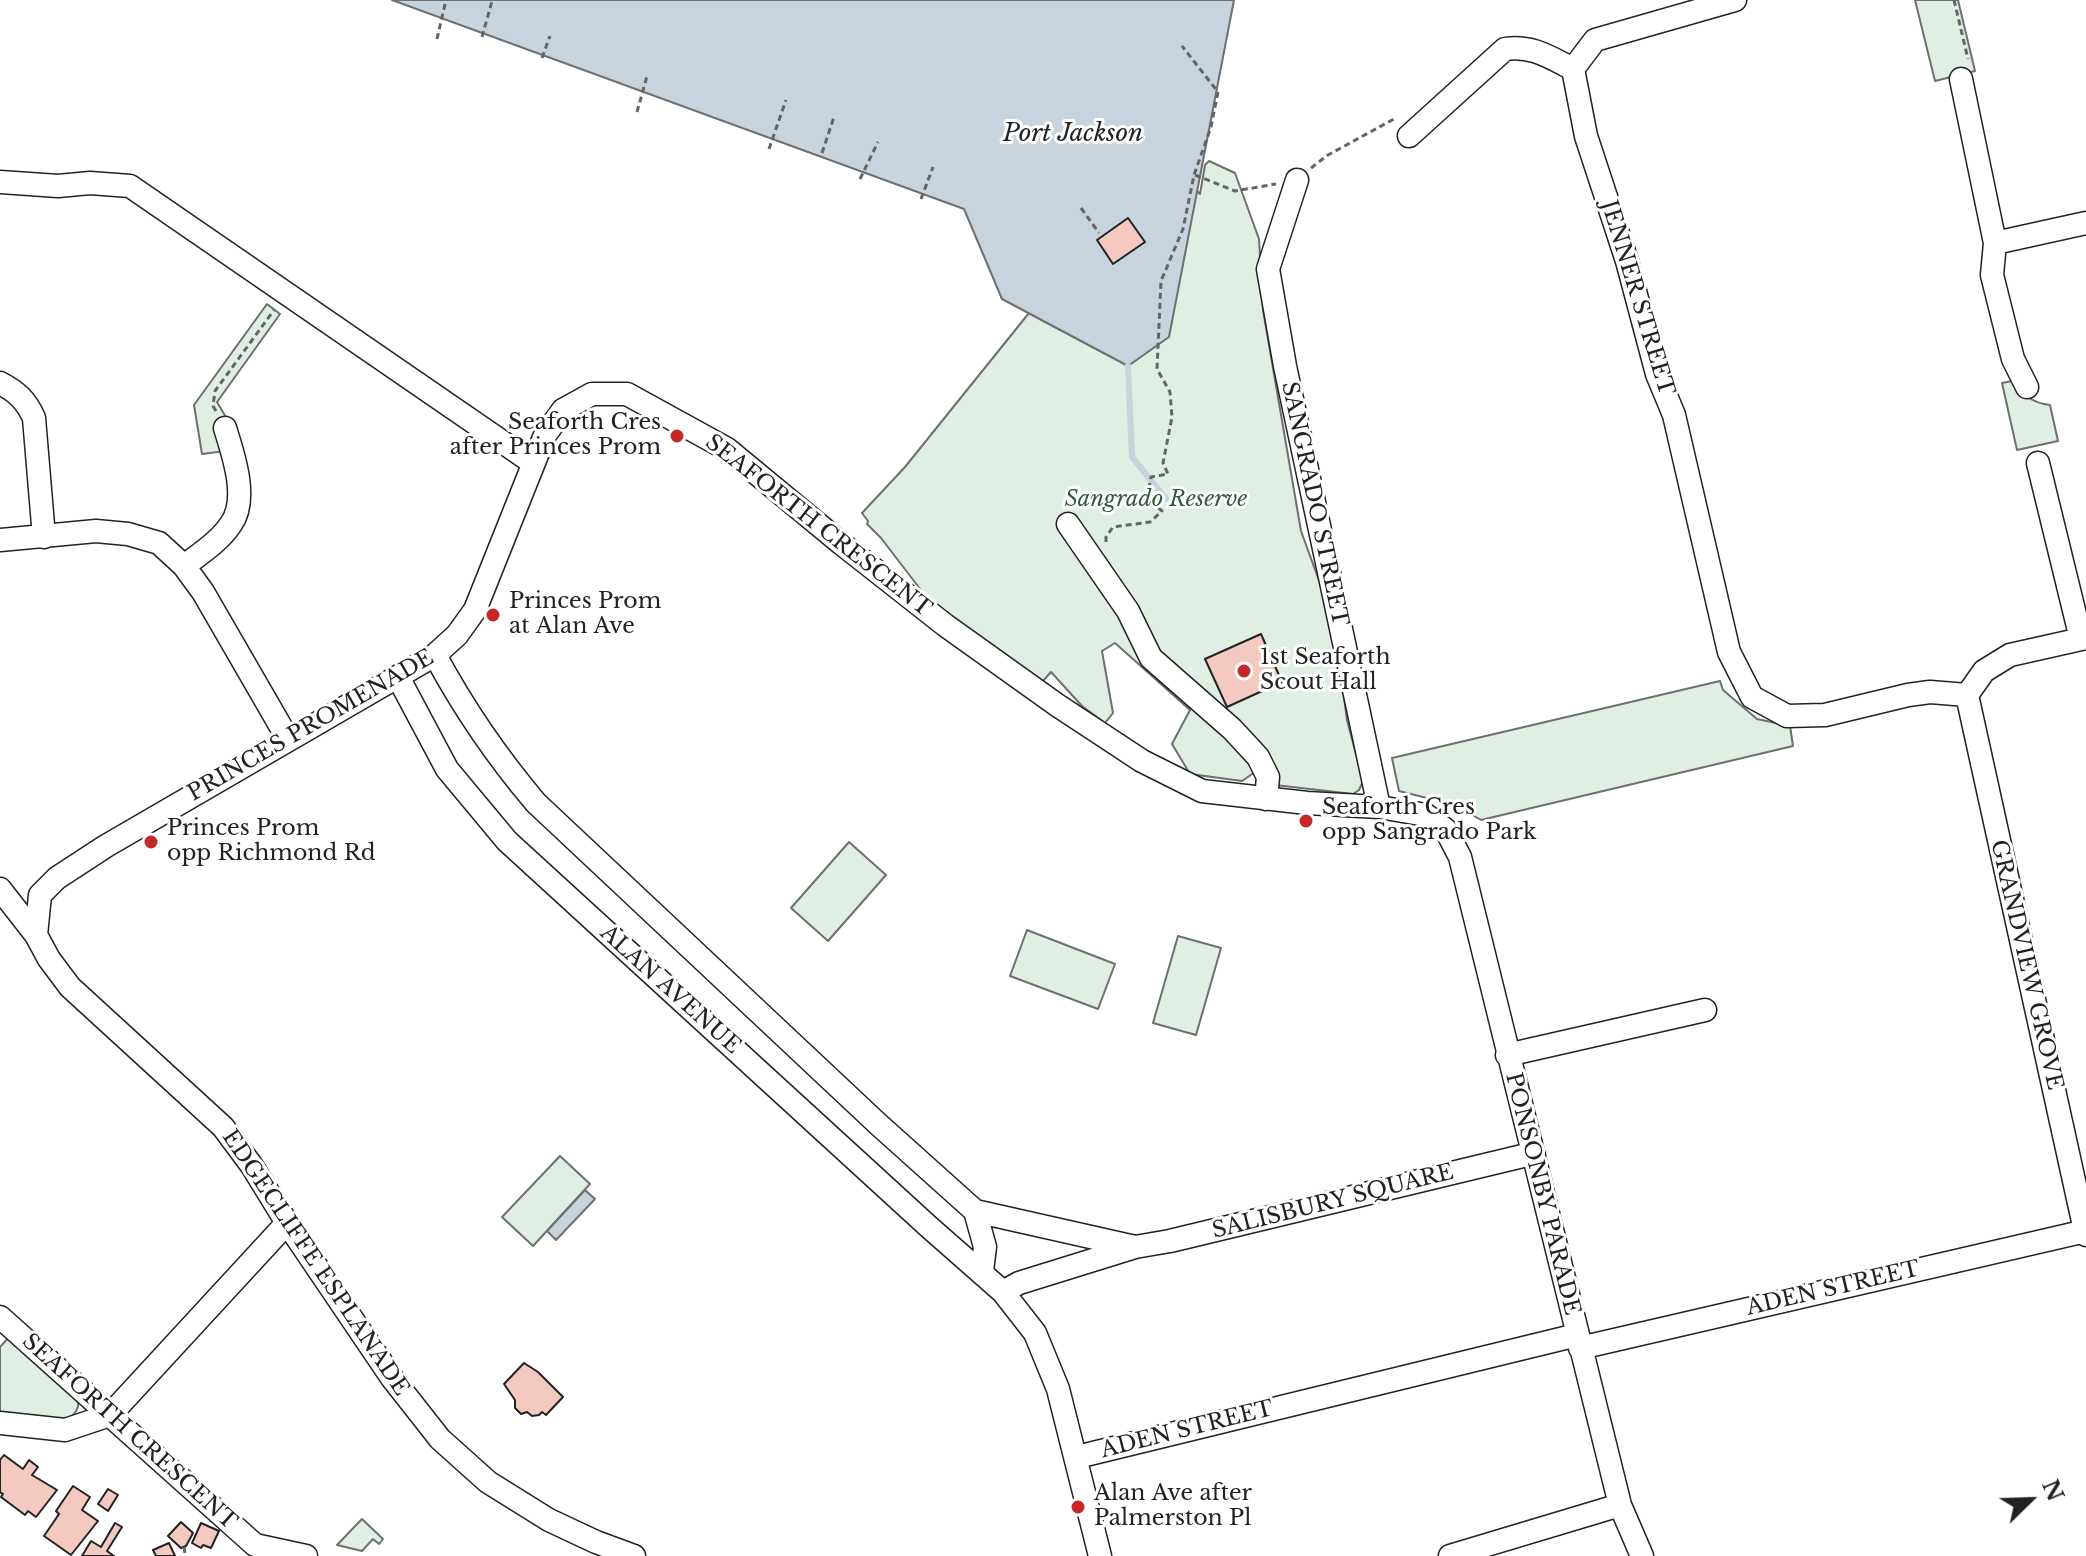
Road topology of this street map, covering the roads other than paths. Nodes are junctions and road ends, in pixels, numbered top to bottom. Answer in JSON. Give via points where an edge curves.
{"nodes":[{"id":1,"x":1735,"y":0,"type":"edge"},
{"id":2,"x":1573,"y":69,"type":"junction"},
{"id":3,"x":1961,"y":79,"type":"road end"},
{"id":4,"x":1409,"y":136,"type":"road end"},
{"id":5,"x":1297,"y":180,"type":"road end"},
{"id":6,"x":0,"y":182,"type":"edge"},
{"id":7,"x":2086,"y":223,"type":"edge"},
{"id":8,"x":1995,"y":243,"type":"junction"},
{"id":9,"x":0,"y":383,"type":"edge"},
{"id":10,"x":2027,"y":387,"type":"dead end"},
{"id":11,"x":225,"y":428,"type":"road end"},
{"id":12,"x":533,"y":463,"type":"junction"},
{"id":13,"x":2038,"y":463,"type":"dead end"},
{"id":14,"x":1068,"y":524,"type":"dead end"},
{"id":15,"x":44,"y":537,"type":"junction"},
{"id":16,"x":0,"y":540,"type":"edge"},
{"id":17,"x":184,"y":566,"type":"junction"},
{"id":18,"x":2084,"y":638,"type":"edge"},
{"id":19,"x":435,"y":655,"type":"junction"},
{"id":20,"x":398,"y":677,"type":"junction"},
{"id":21,"x":1967,"y":695,"type":"junction"},
{"id":22,"x":288,"y":739,"type":"junction"},
{"id":23,"x":1266,"y":799,"type":"junction"},
{"id":24,"x":1379,"y":807,"type":"junction"},
{"id":25,"x":0,"y":889,"type":"edge"},
{"id":26,"x":36,"y":935,"type":"junction"},
{"id":27,"x":1705,"y":1010,"type":"dead end"},
{"id":28,"x":1507,"y":1055,"type":"junction"},
{"id":29,"x":1531,"y":1154,"type":"junction"},
{"id":30,"x":975,"y":1211,"type":"junction"},
{"id":31,"x":287,"y":1223,"type":"junction"},
{"id":32,"x":2086,"y":1232,"type":"edge"},
{"id":33,"x":1135,"y":1247,"type":"junction"},
{"id":34,"x":982,"y":1271,"type":"junction"},
{"id":35,"x":1003,"y":1292,"type":"junction"},
{"id":36,"x":0,"y":1317,"type":"edge"},
{"id":37,"x":1578,"y":1342,"type":"junction"},
{"id":38,"x":110,"y":1415,"type":"junction"},
{"id":39,"x":0,"y":1423,"type":"edge"},
{"id":40,"x":1077,"y":1457,"type":"junction"},
{"id":41,"x":1620,"y":1505,"type":"junction"},
{"id":42,"x":306,"y":1556,"type":"edge"},
{"id":43,"x":634,"y":1556,"type":"edge"},
{"id":44,"x":1100,"y":1556,"type":"edge"},
{"id":45,"x":1450,"y":1556,"type":"edge"},
{"id":46,"x":1642,"y":1556,"type":"edge"}],
"edges":[{"from":1,"to":2,"type":"street","via":[[1595,40]]},
{"from":2,"to":4,"type":"street","via":[[1523,46],[1505,49]]},
{"from":2,"to":21,"type":"street","name":"JENNER STREET","via":[[1586,136],[1674,415],[1729,652],[1752,697],[1787,716],[1812,716],[1930,692]]},
{"from":3,"to":8,"type":"street"},
{"from":5,"to":24,"type":"street","name":"SANGRADO STREET","via":[[1268,269]]},
{"from":6,"to":12,"type":"street","via":[[130,186]]},
{"from":7,"to":8,"type":"street"},
{"from":8,"to":10,"type":"street","via":[[1992,275],[2013,359]]},
{"from":9,"to":15,"type":"street","via":[[27,402],[34,418]]},
{"from":11,"to":17,"type":"street","via":[[240,500],[232,524]]},
{"from":12,"to":19,"type":"street","name":"PRINCES PROMENADE","via":[[475,610]]},
{"from":12,"to":23,"type":"street","name":"SEAFORTH CRESCENT","via":[[563,410],[592,394],[627,394],[727,449],[945,625],[1142,761],[1202,791]]},
{"from":13,"to":18,"type":"street"},
{"from":14,"to":23,"type":"street","via":[[1128,611],[1151,658],[1258,757],[1268,777]]},
{"from":15,"to":16,"type":"street"},
{"from":15,"to":17,"type":"street","via":[[96,531],[128,534],[159,543]]},
{"from":17,"to":22,"type":"street"},
{"from":18,"to":21,"type":"street","via":[[2010,655],[1984,671]]},
{"from":19,"to":20,"type":"street","name":"PRINCES PROMENADE"},
{"from":19,"to":30,"type":"street","name":"ALAN AVENUE","via":[[463,706],[536,803]]},
{"from":20,"to":22,"type":"street","name":"PRINCES PROMENADE"},
{"from":20,"to":34,"type":"street","name":"ALAN AVENUE","via":[[447,769],[507,841]]},
{"from":21,"to":32,"type":"street","name":"GRANDVIEW GROVE"},
{"from":22,"to":26,"type":"street","name":"PRINCES PROMENADE","via":[[57,878],[40,895]]},
{"from":23,"to":24,"type":"street","name":"SEAFORTH CRESCENT"},
{"from":24,"to":28,"type":"street","name":"PONSONBY PARADE","via":[[1426,815],[1446,830],[1460,857]]},
{"from":25,"to":26,"type":"street","name":"EDGECLIFFE ESPLANADE"},
{"from":26,"to":31,"type":"street","name":"EDGECLIFFE ESPLANADE","via":[[70,987],[223,1127]]},
{"from":27,"to":28,"type":"street"},
{"from":28,"to":29,"type":"street","name":"PONSONBY PARADE"},
{"from":29,"to":33,"type":"street","name":"SALISBURY SQUARE"},
{"from":29,"to":37,"type":"street","name":"PONSONBY PARADE"},
{"from":30,"to":33,"type":"street","name":"ALAN AVENUE"},
{"from":30,"to":34,"type":"street","via":[[985,1247]]},
{"from":31,"to":38,"type":"street"},
{"from":31,"to":43,"type":"street","name":"EDGECLIFFE ESPLANADE","via":[[414,1408],[464,1462],[549,1520]]},
{"from":32,"to":37,"type":"street","name":"ADEN STREET"},
{"from":33,"to":35,"type":"street"},
{"from":34,"to":35,"type":"street","name":"ALAN AVENUE"},
{"from":35,"to":40,"type":"street","name":"ALAN AVENUE","via":[[1035,1333]]},
{"from":36,"to":38,"type":"street","name":"SEAFORTH CRESCENT"},
{"from":37,"to":40,"type":"street","name":"ADEN STREET"},
{"from":37,"to":41,"type":"street","name":"PONSONBY PARADE"},
{"from":38,"to":39,"type":"street","via":[[65,1430]]},
{"from":38,"to":42,"type":"street","name":"SEAFORTH CRESCENT","via":[[255,1545]]},
{"from":40,"to":44,"type":"street","name":"ALAN AVENUE"},
{"from":41,"to":45,"type":"street"},
{"from":41,"to":46,"type":"street","name":"PONSONBY PARADE"}]}
